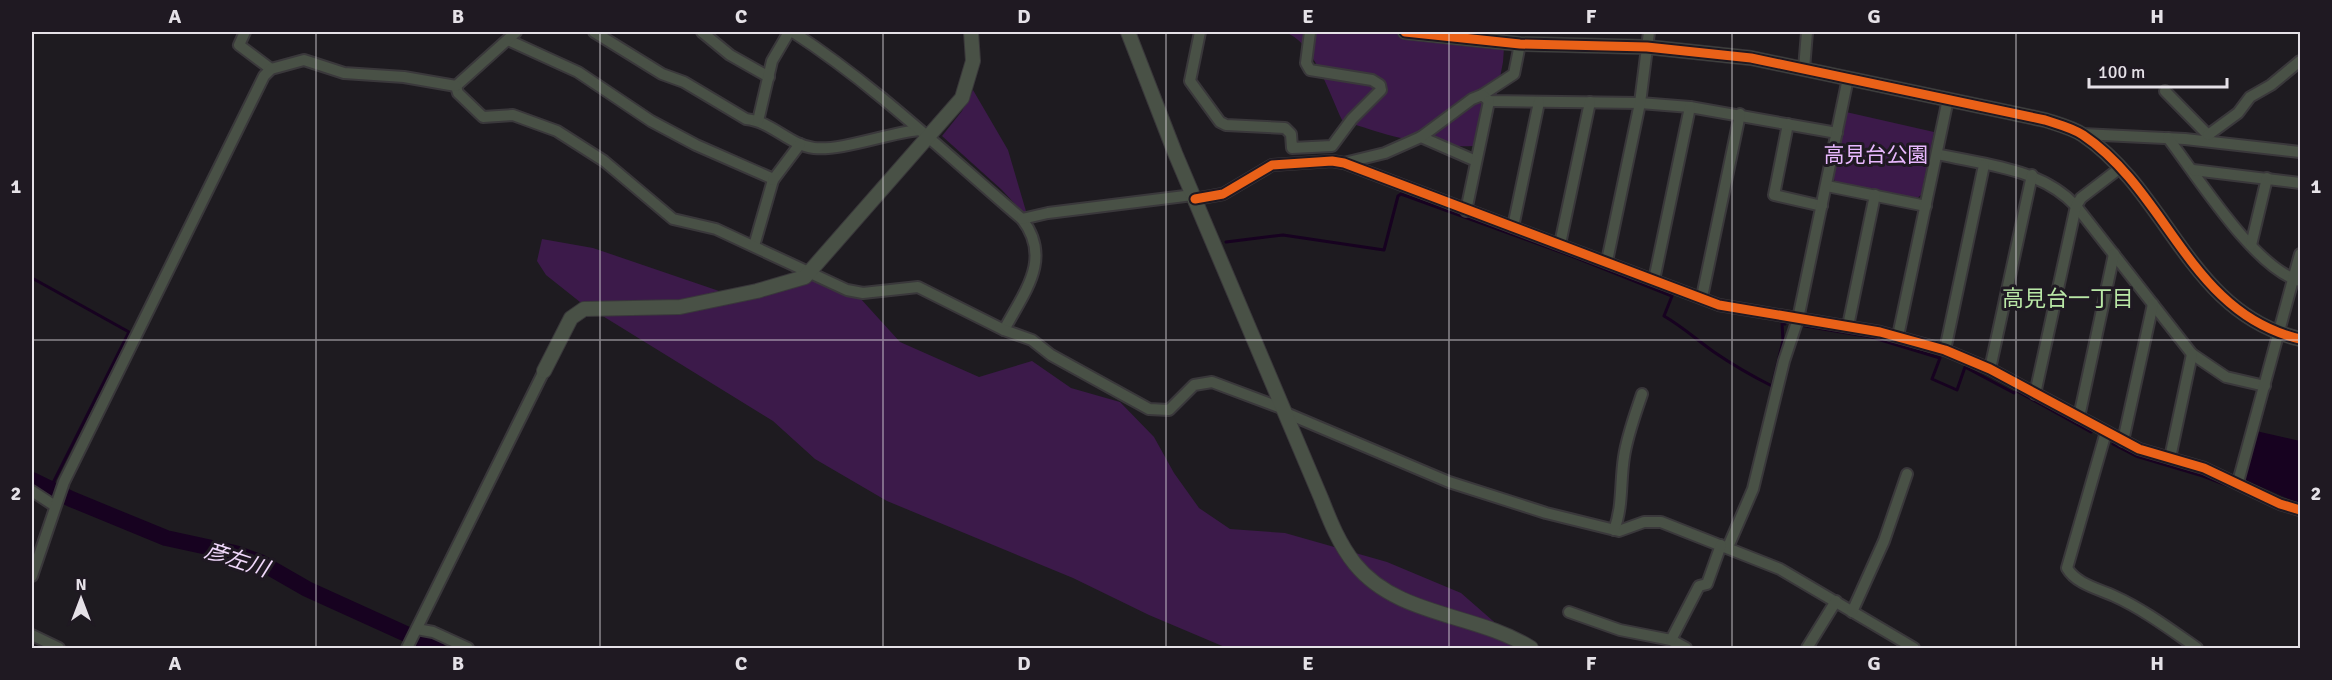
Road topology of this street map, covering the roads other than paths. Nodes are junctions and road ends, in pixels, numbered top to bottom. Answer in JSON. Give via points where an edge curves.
{"nodes":[{"id":1,"x":245,"y":32,"type":"edge"},
{"id":2,"x":594,"y":32,"type":"edge"},
{"id":3,"x":702,"y":32,"type":"edge"},
{"id":4,"x":791,"y":32,"type":"edge"},
{"id":5,"x":971,"y":32,"type":"edge"},
{"id":6,"x":1128,"y":32,"type":"edge"},
{"id":7,"x":1200,"y":32,"type":"edge"},
{"id":8,"x":1310,"y":32,"type":"edge"},
{"id":9,"x":1405,"y":32,"type":"edge"},
{"id":10,"x":1649,"y":32,"type":"edge"},
{"id":11,"x":1807,"y":32,"type":"edge"},
{"id":12,"x":512,"y":36,"type":"edge"},
{"id":13,"x":1520,"y":44,"type":"junction"},
{"id":14,"x":1647,"y":47,"type":"junction"},
{"id":15,"x":2301,"y":62,"type":"edge"},
{"id":16,"x":271,"y":69,"type":"junction"},
{"id":17,"x":1804,"y":69,"type":"junction"},
{"id":18,"x":769,"y":77,"type":"junction"},
{"id":19,"x":1848,"y":78,"type":"junction"},
{"id":20,"x":456,"y":86,"type":"junction"},
{"id":21,"x":2165,"y":91,"type":"dead end"},
{"id":22,"x":1485,"y":98,"type":"junction"},
{"id":23,"x":1948,"y":99,"type":"junction"},
{"id":24,"x":1539,"y":102,"type":"junction"},
{"id":25,"x":1590,"y":102,"type":"junction"},
{"id":26,"x":1640,"y":103,"type":"junction"},
{"id":27,"x":1690,"y":107,"type":"junction"},
{"id":28,"x":1740,"y":114,"type":"junction"},
{"id":29,"x":758,"y":121,"type":"junction"},
{"id":30,"x":1788,"y":124,"type":"junction"},
{"id":31,"x":924,"y":134,"type":"junction"},
{"id":32,"x":1837,"y":134,"type":"junction"},
{"id":33,"x":2082,"y":134,"type":"junction"},
{"id":34,"x":1421,"y":137,"type":"junction"},
{"id":35,"x":2168,"y":138,"type":"junction"},
{"id":36,"x":2208,"y":138,"type":"junction"},
{"id":37,"x":800,"y":144,"type":"junction"},
{"id":38,"x":2301,"y":152,"type":"edge"},
{"id":39,"x":1937,"y":154,"type":"junction"},
{"id":40,"x":1476,"y":160,"type":"junction"},
{"id":41,"x":1344,"y":164,"type":"junction"},
{"id":42,"x":1984,"y":165,"type":"junction"},
{"id":43,"x":2120,"y":168,"type":"junction"},
{"id":44,"x":2193,"y":170,"type":"junction"},
{"id":45,"x":2032,"y":175,"type":"junction"},
{"id":46,"x":2267,"y":177,"type":"junction"},
{"id":47,"x":772,"y":180,"type":"junction"},
{"id":48,"x":2301,"y":183,"type":"edge"},
{"id":49,"x":1827,"y":186,"type":"junction"},
{"id":50,"x":1875,"y":195,"type":"junction"},
{"id":51,"x":1194,"y":197,"type":"junction"},
{"id":52,"x":1822,"y":206,"type":"junction"},
{"id":53,"x":1926,"y":206,"type":"junction"},
{"id":54,"x":2076,"y":206,"type":"junction"},
{"id":55,"x":1466,"y":211,"type":"junction"},
{"id":56,"x":1022,"y":219,"type":"junction"},
{"id":57,"x":1514,"y":227,"type":"junction"},
{"id":58,"x":1560,"y":244,"type":"junction"},
{"id":59,"x":2251,"y":245,"type":"junction"},
{"id":60,"x":754,"y":246,"type":"junction"},
{"id":61,"x":2114,"y":254,"type":"junction"},
{"id":62,"x":2301,"y":254,"type":"edge"},
{"id":63,"x":1607,"y":261,"type":"junction"},
{"id":64,"x":812,"y":271,"type":"junction"},
{"id":65,"x":1654,"y":280,"type":"junction"},
{"id":66,"x":2297,"y":280,"type":"edge"},
{"id":67,"x":1702,"y":297,"type":"junction"},
{"id":68,"x":2153,"y":304,"type":"junction"},
{"id":69,"x":1798,"y":319,"type":"junction"},
{"id":70,"x":1848,"y":326,"type":"junction"},
{"id":71,"x":1004,"y":330,"type":"junction"},
{"id":72,"x":2279,"y":333,"type":"junction"},
{"id":73,"x":1898,"y":336,"type":"junction"},
{"id":74,"x":2301,"y":339,"type":"edge"},
{"id":75,"x":1945,"y":350,"type":"junction"},
{"id":76,"x":2193,"y":354,"type":"junction"},
{"id":77,"x":1990,"y":369,"type":"junction"},
{"id":78,"x":544,"y":371,"type":"joint"},
{"id":79,"x":2265,"y":386,"type":"junction"},
{"id":80,"x":1642,"y":394,"type":"dead end"},
{"id":81,"x":2035,"y":394,"type":"junction"},
{"id":82,"x":1285,"y":411,"type":"junction"},
{"id":83,"x":2079,"y":417,"type":"junction"},
{"id":84,"x":2106,"y":432,"type":"junction"},
{"id":85,"x":2123,"y":441,"type":"junction"},
{"id":86,"x":2170,"y":458,"type":"junction"},
{"id":87,"x":1906,"y":474,"type":"dead end"},
{"id":88,"x":2238,"y":482,"type":"junction"},
{"id":89,"x":32,"y":491,"type":"edge"},
{"id":90,"x":56,"y":504,"type":"junction"},
{"id":91,"x":2301,"y":510,"type":"edge"},
{"id":92,"x":1622,"y":512,"type":"junction"},
{"id":93,"x":1644,"y":522,"type":"junction"},
{"id":94,"x":1614,"y":530,"type":"junction"},
{"id":95,"x":1724,"y":546,"type":"junction"},
{"id":96,"x":32,"y":576,"type":"edge"},
{"id":97,"x":1836,"y":601,"type":"junction"},
{"id":98,"x":1569,"y":612,"type":"dead end"},
{"id":99,"x":1852,"y":612,"type":"junction"},
{"id":100,"x":417,"y":630,"type":"junction"},
{"id":101,"x":32,"y":635,"type":"edge"},
{"id":102,"x":1671,"y":640,"type":"junction"},
{"id":103,"x":409,"y":646,"type":"edge"},
{"id":104,"x":59,"y":648,"type":"edge"},
{"id":105,"x":468,"y":648,"type":"edge"},
{"id":106,"x":1531,"y":648,"type":"edge"},
{"id":107,"x":1686,"y":648,"type":"edge"},
{"id":108,"x":1808,"y":648,"type":"edge"},
{"id":109,"x":1914,"y":648,"type":"edge"},
{"id":110,"x":2197,"y":648,"type":"edge"}],
"edges":[{"from":1,"to":16,"type":"street","via":[[239,45]]},
{"from":2,"to":29,"type":"street","via":[[662,74],[684,82],[746,119]]},
{"from":3,"to":18,"type":"street","via":[[730,55]]},
{"from":4,"to":18,"type":"street","via":[[772,61]]},
{"from":4,"to":31,"type":"street","via":[[840,63]]},
{"from":5,"to":31,"type":"street","via":[[973,61],[966,88],[956,106]]},
{"from":6,"to":51,"type":"street"},
{"from":7,"to":8,"type":"street","via":[[1190,81],[1220,122],[1285,128],[1291,134],[1292,148],[1332,146],[1381,90],[1372,80],[1310,70],[1306,63]]},
{"from":9,"to":13,"type":"street"},
{"from":10,"to":14,"type":"street"},
{"from":11,"to":17,"type":"street"},
{"from":12,"to":20,"type":"street"},
{"from":12,"to":47,"type":"street","via":[[578,72],[651,121]]},
{"from":13,"to":14,"type":"street"},
{"from":13,"to":22,"type":"street","via":[[1514,74]]},
{"from":14,"to":17,"type":"street","via":[[1751,58]]},
{"from":14,"to":26,"type":"street"},
{"from":15,"to":36,"type":"street","via":[[2250,97],[2238,113]]},
{"from":16,"to":20,"type":"street","via":[[304,60],[344,73]]},
{"from":16,"to":90,"type":"street","via":[[260,84]]},
{"from":17,"to":19,"type":"street"},
{"from":18,"to":29,"type":"street"},
{"from":19,"to":23,"type":"street"},
{"from":19,"to":32,"type":"street"},
{"from":20,"to":60,"type":"street","via":[[458,93],[483,117],[513,115],[557,131],[604,161],[673,219],[716,229]]},
{"from":21,"to":36,"type":"street"},
{"from":22,"to":24,"type":"street"},
{"from":22,"to":34,"type":"street","via":[[1472,99]]},
{"from":22,"to":40,"type":"street"},
{"from":23,"to":33,"type":"street","via":[[2045,120]]},
{"from":23,"to":39,"type":"street"},
{"from":24,"to":25,"type":"street"},
{"from":24,"to":57,"type":"street"},
{"from":25,"to":26,"type":"street"},
{"from":25,"to":58,"type":"street"},
{"from":26,"to":27,"type":"street"},
{"from":26,"to":63,"type":"street"},
{"from":27,"to":28,"type":"street"},
{"from":27,"to":65,"type":"street"},
{"from":28,"to":30,"type":"street"},
{"from":28,"to":67,"type":"street"},
{"from":29,"to":37,"type":"street"},
{"from":30,"to":32,"type":"street"},
{"from":30,"to":52,"type":"street","via":[[1774,195]]},
{"from":31,"to":37,"type":"street","via":[[823,148]]},
{"from":31,"to":56,"type":"street"},
{"from":31,"to":64,"type":"street"},
{"from":32,"to":49,"type":"street"},
{"from":33,"to":35,"type":"street"},
{"from":33,"to":43,"type":"street"},
{"from":34,"to":40,"type":"street"},
{"from":34,"to":41,"type":"street","via":[[1385,153]]},
{"from":35,"to":36,"type":"street"},
{"from":35,"to":44,"type":"street"},
{"from":36,"to":38,"type":"street"},
{"from":37,"to":47,"type":"street"},
{"from":39,"to":42,"type":"street"},
{"from":39,"to":53,"type":"street"},
{"from":40,"to":55,"type":"street"},
{"from":41,"to":51,"type":"street","via":[[1332,161],[1272,165],[1223,194]]},
{"from":41,"to":55,"type":"street"},
{"from":42,"to":45,"type":"street"},
{"from":42,"to":75,"type":"street"},
{"from":43,"to":54,"type":"street"},
{"from":43,"to":72,"type":"street","via":[[2216,292],[2249,319]]},
{"from":44,"to":46,"type":"street"},
{"from":44,"to":59,"type":"street"},
{"from":45,"to":54,"type":"street","via":[[2058,188]]},
{"from":45,"to":77,"type":"street"},
{"from":46,"to":48,"type":"street"},
{"from":46,"to":59,"type":"street"},
{"from":47,"to":60,"type":"street"},
{"from":49,"to":50,"type":"street"},
{"from":49,"to":52,"type":"street"},
{"from":50,"to":53,"type":"street"},
{"from":50,"to":70,"type":"street"},
{"from":51,"to":56,"type":"street"},
{"from":51,"to":82,"type":"street"},
{"from":52,"to":69,"type":"street"},
{"from":53,"to":73,"type":"street"},
{"from":54,"to":61,"type":"street"},
{"from":54,"to":81,"type":"street"},
{"from":55,"to":57,"type":"street"},
{"from":56,"to":71,"type":"street","via":[[1032,232],[1036,266]]},
{"from":57,"to":58,"type":"street"},
{"from":58,"to":63,"type":"street"},
{"from":59,"to":66,"type":"street","via":[[2268,263]]},
{"from":60,"to":64,"type":"street"},
{"from":61,"to":68,"type":"street"},
{"from":61,"to":83,"type":"street"},
{"from":62,"to":66,"type":"street"},
{"from":63,"to":65,"type":"street"},
{"from":64,"to":71,"type":"street","via":[[847,290],[863,293],[918,287]]},
{"from":64,"to":78,"type":"street","via":[[797,281],[691,305],[584,309],[571,318]]},
{"from":65,"to":67,"type":"street"},
{"from":66,"to":72,"type":"street"},
{"from":67,"to":69,"type":"street","via":[[1719,305]]},
{"from":68,"to":76,"type":"street"},
{"from":68,"to":85,"type":"street"},
{"from":69,"to":70,"type":"street"},
{"from":69,"to":95,"type":"street","via":[[1753,489]]},
{"from":70,"to":73,"type":"street"},
{"from":71,"to":82,"type":"street","via":[[1032,340],[1051,355],[1149,409],[1169,410],[1194,385],[1212,382]]},
{"from":72,"to":74,"type":"street"},
{"from":72,"to":79,"type":"street"},
{"from":73,"to":75,"type":"street"},
{"from":75,"to":77,"type":"street"},
{"from":76,"to":79,"type":"street","via":[[2226,377]]},
{"from":76,"to":86,"type":"street"},
{"from":77,"to":81,"type":"street"},
{"from":78,"to":100,"type":"street"},
{"from":79,"to":88,"type":"street"},
{"from":80,"to":92,"type":"street","via":[[1624,454],[1619,493]]},
{"from":81,"to":83,"type":"street"},
{"from":82,"to":94,"type":"street","via":[[1449,482]]},
{"from":82,"to":106,"type":"street","via":[[1339,540],[1370,579],[1395,596],[1494,630]]},
{"from":83,"to":84,"type":"street"},
{"from":84,"to":85,"type":"street"},
{"from":84,"to":110,"type":"street","via":[[2067,568],[2098,591],[2114,596]]},
{"from":85,"to":86,"type":"street"},
{"from":86,"to":88,"type":"street"},
{"from":87,"to":99,"type":"street","via":[[1884,541]]},
{"from":88,"to":91,"type":"street","via":[[2280,504]]},
{"from":89,"to":90,"type":"street"},
{"from":90,"to":96,"type":"street"},
{"from":92,"to":93,"type":"street"},
{"from":92,"to":94,"type":"street"},
{"from":93,"to":94,"type":"street"},
{"from":93,"to":95,"type":"street","via":[[1661,522]]},
{"from":95,"to":97,"type":"street","via":[[1780,568]]},
{"from":95,"to":102,"type":"street","via":[[1707,584],[1699,586]]},
{"from":97,"to":99,"type":"street"},
{"from":97,"to":108,"type":"street"},
{"from":98,"to":102,"type":"street","via":[[1620,630]]},
{"from":99,"to":109,"type":"street"},
{"from":100,"to":103,"type":"street"},
{"from":100,"to":105,"type":"street","via":[[432,632]]},
{"from":101,"to":104,"type":"street"},
{"from":102,"to":107,"type":"street"}]}
